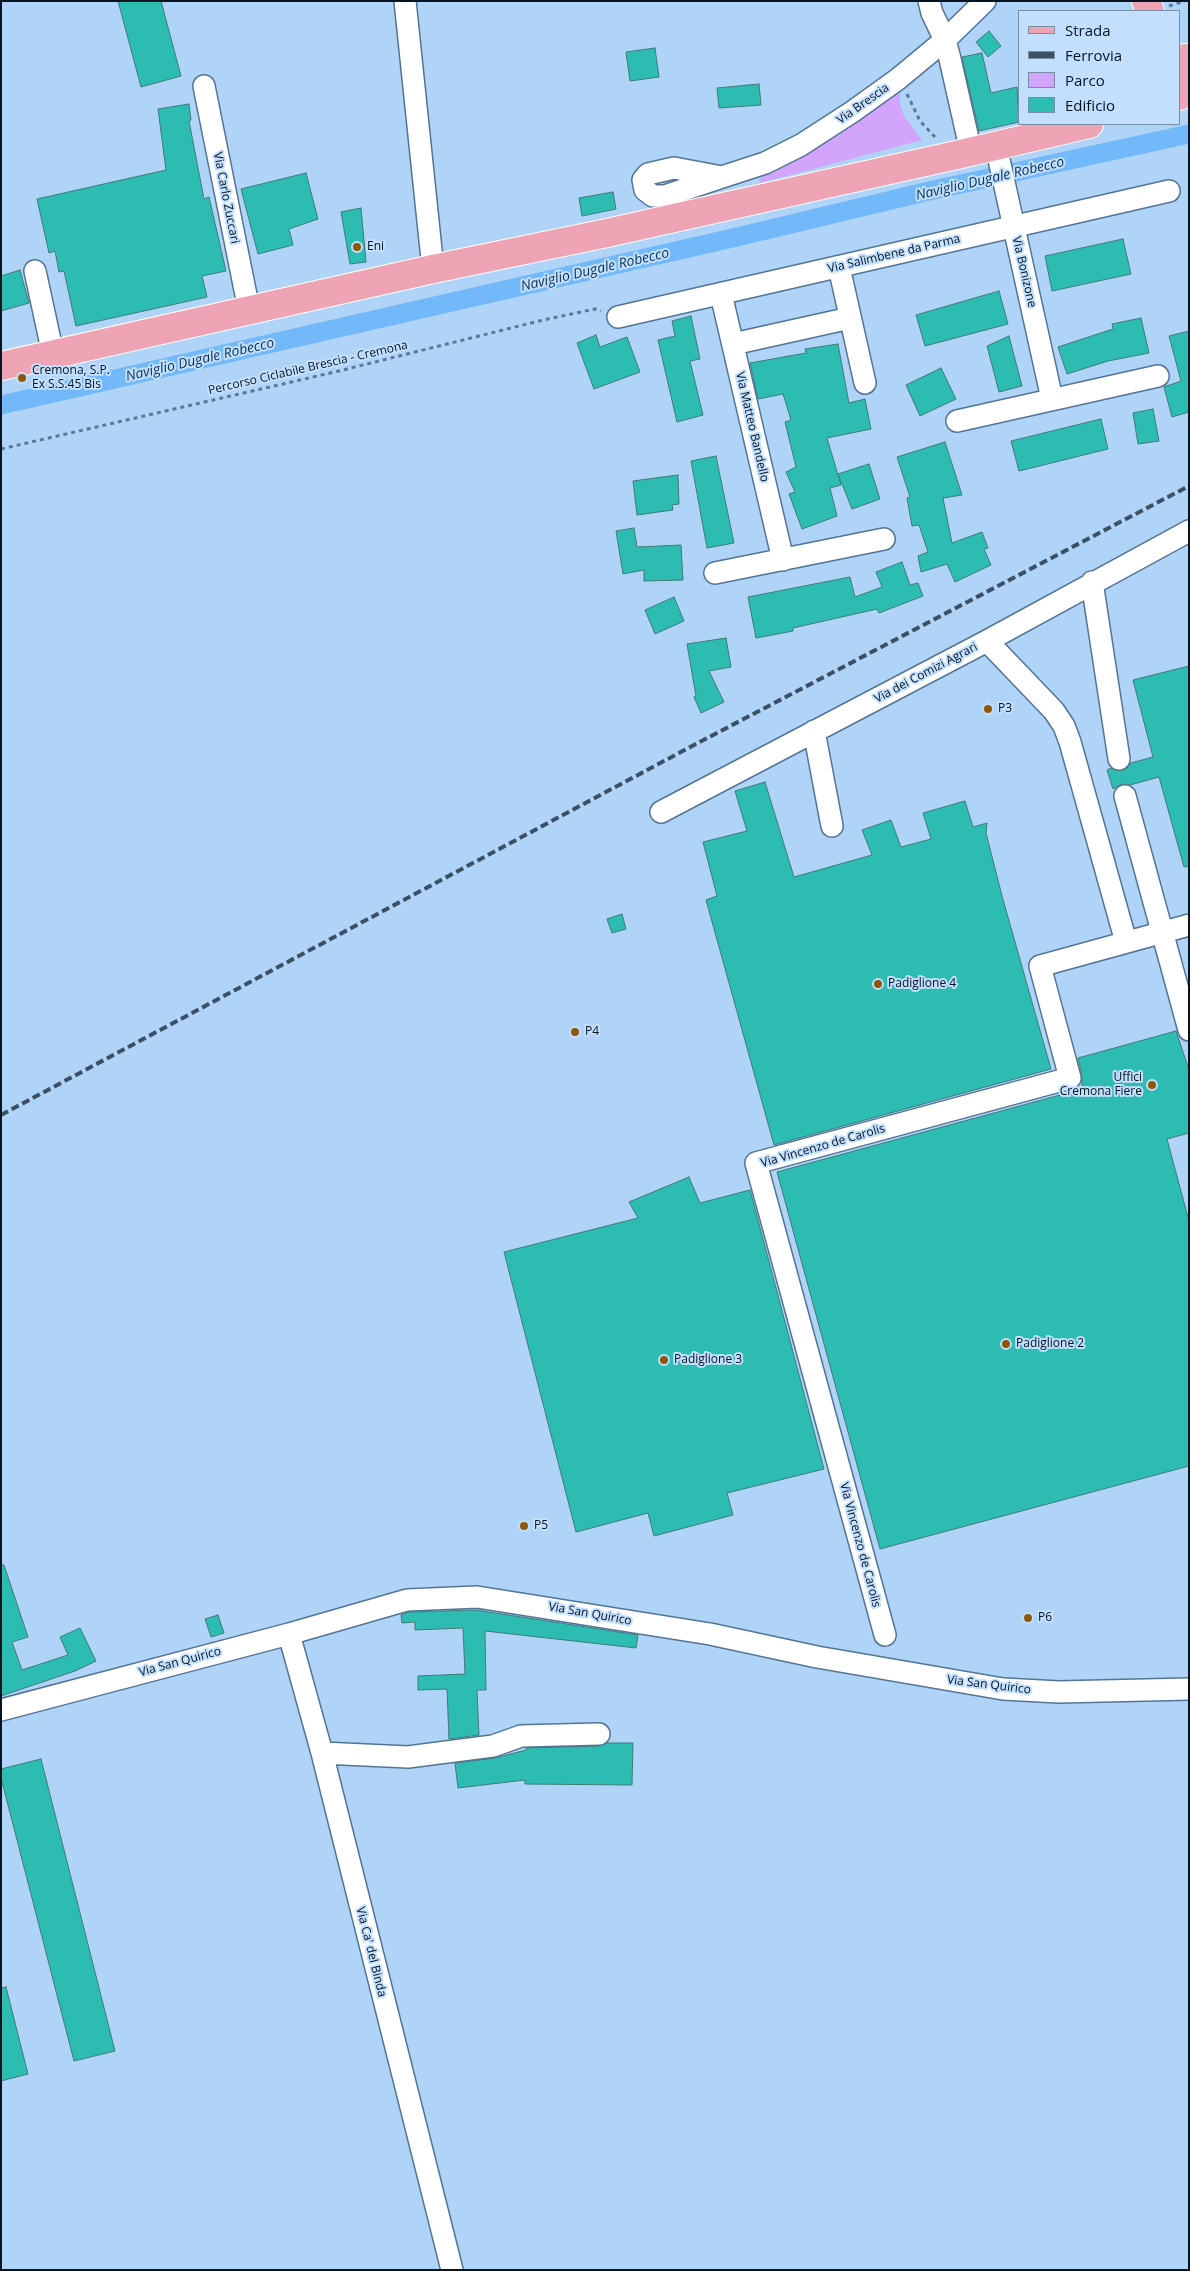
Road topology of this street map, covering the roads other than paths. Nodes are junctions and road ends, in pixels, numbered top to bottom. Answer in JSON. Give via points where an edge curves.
{"nodes":[{"id":1,"x":405,"y":1,"type":"edge"},
{"id":2,"x":929,"y":1,"type":"edge"},
{"id":3,"x":985,"y":1,"type":"edge"},
{"id":4,"x":945,"y":40,"type":"junction"},
{"id":5,"x":1184,"y":56,"type":"edge"},
{"id":6,"x":204,"y":86,"type":"dead end"},
{"id":7,"x":1180,"y":95,"type":"edge"},
{"id":8,"x":1085,"y":125,"type":"edge"},
{"id":9,"x":988,"y":152,"type":"junction"},
{"id":10,"x":722,"y":177,"type":"dead end"},
{"id":11,"x":1169,"y":191,"type":"dead end"},
{"id":12,"x":1012,"y":218,"type":"junction"},
{"id":13,"x":839,"y":266,"type":"junction"},
{"id":14,"x":433,"y":269,"type":"junction"},
{"id":15,"x":35,"y":271,"type":"dead end"},
{"id":16,"x":721,"y":294,"type":"junction"},
{"id":17,"x":249,"y":310,"type":"junction"},
{"id":18,"x":618,"y":317,"type":"road end"},
{"id":19,"x":850,"y":318,"type":"junction"},
{"id":20,"x":733,"y":344,"type":"junction"},
{"id":21,"x":54,"y":354,"type":"junction"},
{"id":22,"x":1,"y":366,"type":"edge"},
{"id":23,"x":1158,"y":376,"type":"dead end"},
{"id":24,"x":865,"y":383,"type":"dead end"},
{"id":25,"x":1052,"y":398,"type":"junction"},
{"id":26,"x":957,"y":421,"type":"dead end"},
{"id":27,"x":1189,"y":532,"type":"edge"},
{"id":28,"x":884,"y":539,"type":"dead end"},
{"id":29,"x":783,"y":560,"type":"junction"},
{"id":30,"x":715,"y":573,"type":"dead end"},
{"id":31,"x":1092,"y":582,"type":"junction"},
{"id":32,"x":987,"y":641,"type":"junction"},
{"id":33,"x":814,"y":732,"type":"junction"},
{"id":34,"x":1119,"y":759,"type":"dead end"},
{"id":35,"x":1125,"y":796,"type":"dead end"},
{"id":36,"x":661,"y":812,"type":"dead end"},
{"id":37,"x":832,"y":826,"type":"dead end"},
{"id":38,"x":1189,"y":925,"type":"edge"},
{"id":39,"x":1163,"y":932,"type":"junction"},
{"id":40,"x":1126,"y":942,"type":"junction"},
{"id":41,"x":1189,"y":1030,"type":"edge"},
{"id":42,"x":289,"y":1634,"type":"junction"},
{"id":43,"x":885,"y":1635,"type":"dead end"},
{"id":44,"x":1189,"y":1689,"type":"edge"},
{"id":45,"x":1,"y":1710,"type":"edge"},
{"id":46,"x":599,"y":1734,"type":"dead end"},
{"id":47,"x":322,"y":1753,"type":"junction"},
{"id":48,"x":452,"y":2270,"type":"edge"}],
"edges":[{"from":1,"to":14,"type":"street"},
{"from":2,"to":4,"type":"street","name":"Via Bonizone"},
{"from":3,"to":4,"type":"street","name":"Via Brescia"},
{"from":4,"to":9,"type":"street","name":"Via Bonizone"},
{"from":4,"to":10,"type":"street","name":"Via Brescia","via":[[898,79],[801,145]]},
{"from":5,"to":7,"type":"main road","via":[[1185,78]]},
{"from":6,"to":17,"type":"street","name":"Via Carlo Zuccari"},
{"from":8,"to":9,"type":"main road"},
{"from":9,"to":12,"type":"street","name":"Via Bonizone"},
{"from":9,"to":14,"type":"main road"},
{"from":11,"to":12,"type":"street","name":"Via Salimbene da Parma"},
{"from":12,"to":13,"type":"street","name":"Via Salimbene da Parma"},
{"from":12,"to":25,"type":"street","name":"Via Bonizone"},
{"from":13,"to":16,"type":"street","name":"Via Salimbene da Parma"},
{"from":13,"to":19,"type":"street"},
{"from":14,"to":17,"type":"main road"},
{"from":15,"to":21,"type":"street"},
{"from":16,"to":18,"type":"street","name":"Via Salimbene da Parma"},
{"from":16,"to":20,"type":"street","name":"Via Matteo Bandello"},
{"from":17,"to":21,"type":"main road"},
{"from":19,"to":20,"type":"street"},
{"from":19,"to":24,"type":"street"},
{"from":20,"to":29,"type":"street","name":"Via Matteo Bandello"},
{"from":21,"to":22,"type":"main road"},
{"from":23,"to":25,"type":"street"},
{"from":25,"to":26,"type":"street"},
{"from":27,"to":31,"type":"street","name":"Via dei Comizi Agrari"},
{"from":28,"to":29,"type":"street"},
{"from":29,"to":30,"type":"street"},
{"from":31,"to":32,"type":"street","name":"Via dei Comizi Agrari"},
{"from":31,"to":34,"type":"street"},
{"from":32,"to":33,"type":"street","name":"Via dei Comizi Agrari"},
{"from":32,"to":40,"type":"street","via":[[1054,711],[1064,726]]},
{"from":33,"to":36,"type":"street","name":"Via dei Comizi Agrari"},
{"from":33,"to":37,"type":"street"},
{"from":35,"to":39,"type":"street"},
{"from":38,"to":39,"type":"street","name":"Via Vincenzo de Carolis"},
{"from":39,"to":40,"type":"street","name":"Via Vincenzo de Carolis"},
{"from":39,"to":41,"type":"street"},
{"from":40,"to":43,"type":"street","name":"Via Vincenzo de Carolis","via":[[1040,966],[1070,1078],[756,1164]]},
{"from":42,"to":44,"type":"street","name":"Via San Quirico","via":[[407,1600],[477,1597],[700,1633],[1003,1689],[1059,1692]]},
{"from":42,"to":45,"type":"street","name":"Via San Quirico"},
{"from":42,"to":47,"type":"street","name":"Via Ca' del Binda"},
{"from":46,"to":47,"type":"street","via":[[521,1736],[493,1746],[408,1757]]},
{"from":47,"to":48,"type":"street","name":"Via Ca' del Binda"}]}
